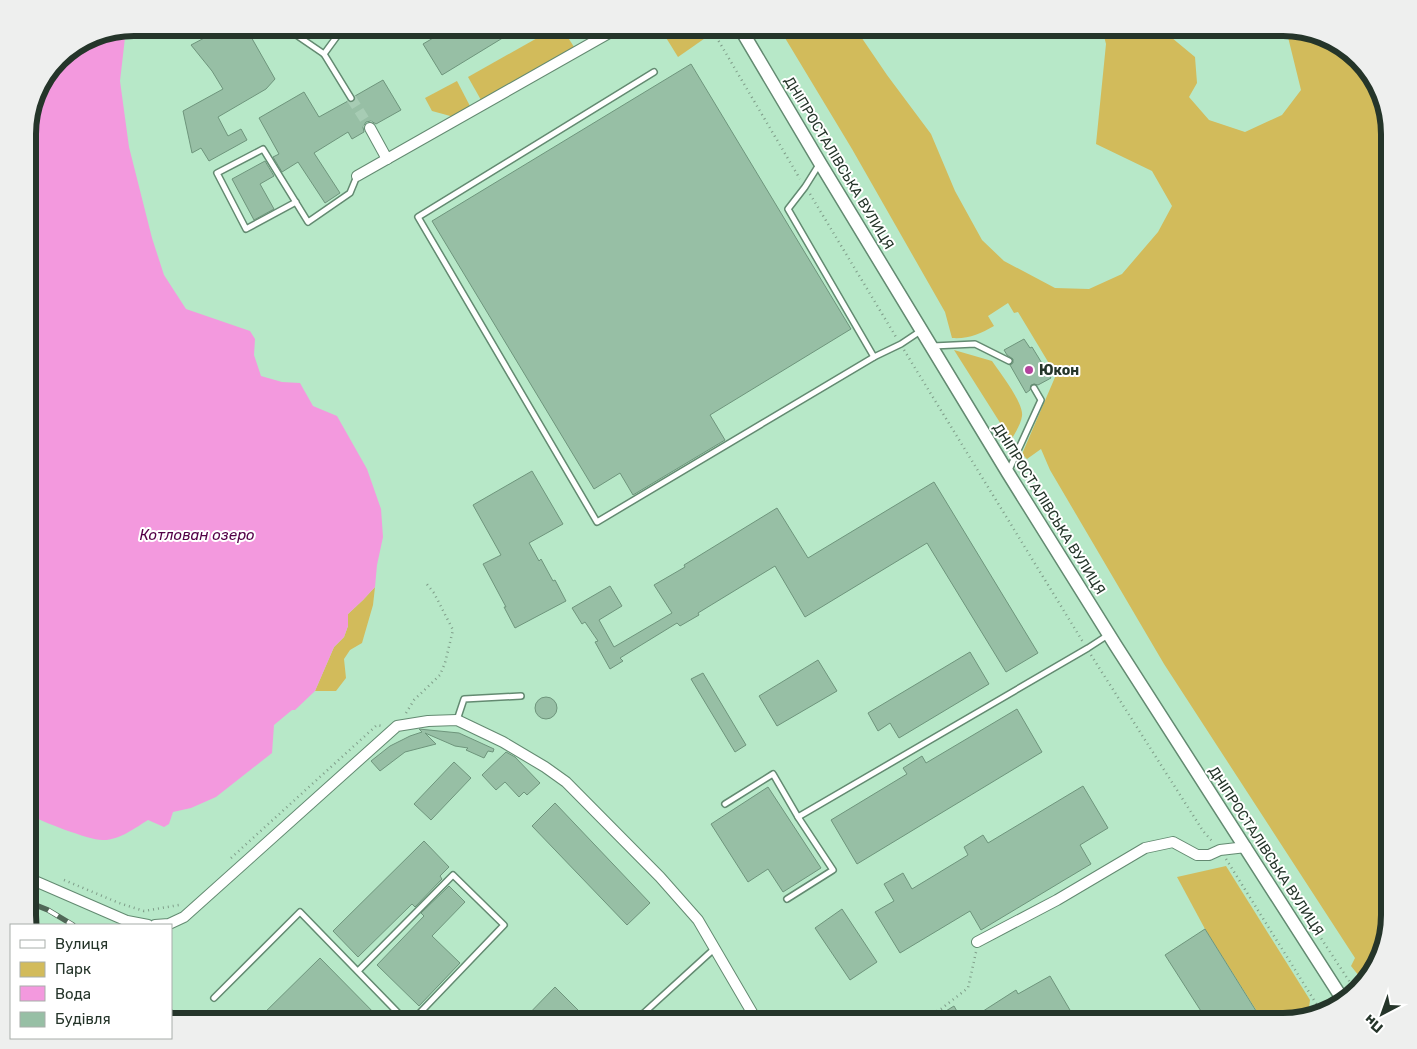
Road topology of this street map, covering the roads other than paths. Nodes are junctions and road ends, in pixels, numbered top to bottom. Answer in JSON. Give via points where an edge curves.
{"nodes":[{"id":1,"x":298,"y":36,"type":"edge"},
{"id":2,"x":337,"y":36,"type":"edge"},
{"id":3,"x":604,"y":36,"type":"edge"},
{"id":4,"x":746,"y":36,"type":"edge"},
{"id":5,"x":324,"y":54,"type":"junction"},
{"id":6,"x":654,"y":72,"type":"dead end"},
{"id":7,"x":351,"y":98,"type":"tunnel mouth"},
{"id":8,"x":370,"y":128,"type":"tunnel mouth"},
{"id":9,"x":387,"y":159,"type":"junction"},
{"id":10,"x":820,"y":163,"type":"junction"},
{"id":11,"x":357,"y":176,"type":"joint"},
{"id":12,"x":296,"y":202,"type":"junction"},
{"id":13,"x":922,"y":330,"type":"junction"},
{"id":14,"x":932,"y":346,"type":"junction"},
{"id":15,"x":874,"y":357,"type":"junction"},
{"id":16,"x":1009,"y":360,"type":"dead end"},
{"id":17,"x":1034,"y":388,"type":"dead end"},
{"id":18,"x":1008,"y":473,"type":"junction"},
{"id":19,"x":1109,"y":634,"type":"junction"},
{"id":20,"x":521,"y":696,"type":"dead end"},
{"id":21,"x":457,"y":720,"type":"junction"},
{"id":22,"x":725,"y":804,"type":"dead end"},
{"id":23,"x":798,"y":817,"type":"junction"},
{"id":24,"x":1246,"y":847,"type":"junction"},
{"id":25,"x":36,"y":882,"type":"edge"},
{"id":26,"x":787,"y":900,"type":"dead end"},
{"id":27,"x":142,"y":924,"type":"edge"},
{"id":28,"x":169,"y":924,"type":"edge"},
{"id":29,"x":977,"y":942,"type":"dead end"},
{"id":30,"x":714,"y":948,"type":"junction"},
{"id":31,"x":358,"y":971,"type":"junction"},
{"id":32,"x":1340,"y":995,"type":"edge"},
{"id":33,"x":214,"y":998,"type":"dead end"},
{"id":34,"x":398,"y":1013,"type":"edge"},
{"id":35,"x":421,"y":1013,"type":"edge"},
{"id":36,"x":645,"y":1013,"type":"edge"},
{"id":37,"x":752,"y":1013,"type":"edge"}],
"edges":[{"from":1,"to":5,"type":"lane"},
{"from":2,"to":5,"type":"lane"},
{"from":3,"to":9,"type":"street"},
{"from":4,"to":10,"type":"street","name":"ДНІПРОСТАЛІВСЬКА ВУЛИЦЯ"},
{"from":5,"to":7,"type":"lane"},
{"from":6,"to":15,"type":"lane","via":[[418,217],[597,522]]},
{"from":8,"to":9,"type":"street"},
{"from":9,"to":11,"type":"street"},
{"from":10,"to":13,"type":"street","name":"ДНІПРОСТАЛІВСЬКА ВУЛИЦЯ"},
{"from":10,"to":15,"type":"lane","via":[[788,209]]},
{"from":11,"to":12,"type":"lane","via":[[350,194],[308,222]]},
{"from":12,"to":12,"type":"lane","via":[[246,229],[217,173],[263,149]]},
{"from":13,"to":14,"type":"street","name":"ДНІПРОСТАЛІВСЬКА ВУЛИЦЯ"},
{"from":13,"to":15,"type":"lane"},
{"from":14,"to":16,"type":"lane","via":[[975,344]]},
{"from":14,"to":18,"type":"street","name":"ДНІПРОСТАЛІВСЬКА ВУЛИЦЯ"},
{"from":17,"to":18,"type":"lane","via":[[1041,400]]},
{"from":18,"to":19,"type":"street","name":"ДНІПРОСТАЛІВСЬКА ВУЛИЦЯ"},
{"from":19,"to":23,"type":"lane"},
{"from":19,"to":24,"type":"street","name":"ДНІПРОСТАЛІВСЬКА ВУЛИЦЯ"},
{"from":20,"to":21,"type":"lane","via":[[464,699]]},
{"from":21,"to":28,"type":"street","via":[[397,726],[184,917]]},
{"from":21,"to":30,"type":"street","via":[[503,742],[566,782],[660,877],[698,920]]},
{"from":22,"to":23,"type":"lane","via":[[773,774]]},
{"from":23,"to":26,"type":"lane","via":[[832,870]]},
{"from":24,"to":29,"type":"street","via":[[1220,850],[1209,855],[1197,855],[1173,842],[1146,848]]},
{"from":24,"to":32,"type":"street","name":"ДНІПРОСТАЛІВСЬКА ВУЛИЦЯ"},
{"from":25,"to":27,"type":"street","via":[[126,921]]},
{"from":30,"to":36,"type":"lane"},
{"from":30,"to":37,"type":"street"},
{"from":31,"to":33,"type":"lane","via":[[300,912]]},
{"from":31,"to":34,"type":"lane"},
{"from":31,"to":35,"type":"lane","via":[[453,875],[504,925]]}]}
